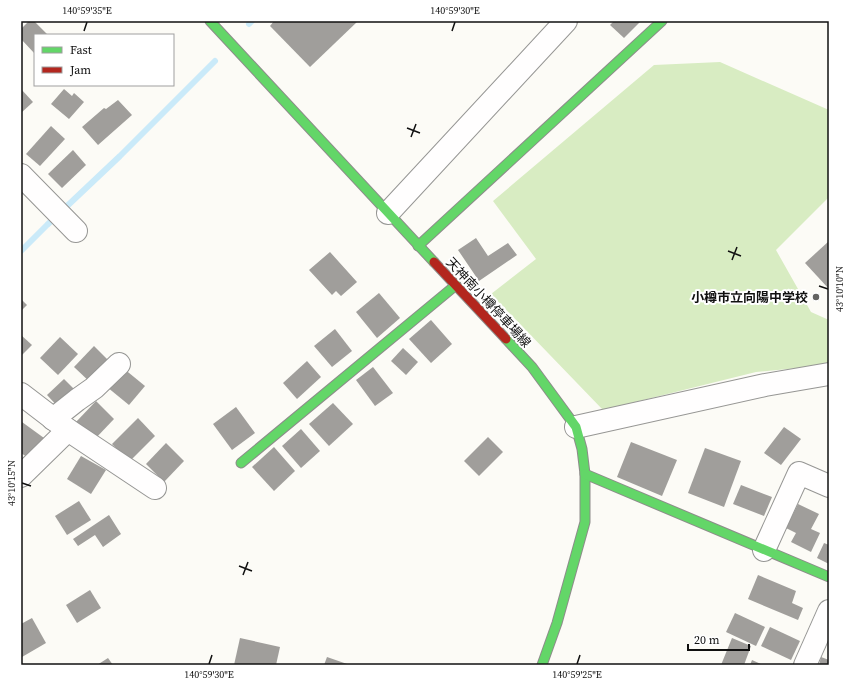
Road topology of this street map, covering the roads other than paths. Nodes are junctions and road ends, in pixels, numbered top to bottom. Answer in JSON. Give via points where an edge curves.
{"nodes":[{"id":1,"x":210,"y":21,"type":"edge"},
{"id":2,"x":566,"y":21,"type":"edge"},
{"id":3,"x":662,"y":21,"type":"edge"},
{"id":4,"x":21,"y":175,"type":"edge"},
{"id":5,"x":388,"y":213,"type":"junction"},
{"id":6,"x":76,"y":231,"type":"dead end"},
{"id":7,"x":418,"y":246,"type":"junction"},
{"id":8,"x":456,"y":285,"type":"junction"},
{"id":9,"x":119,"y":364,"type":"dead end"},
{"id":10,"x":829,"y":374,"type":"edge"},
{"id":11,"x":21,"y":394,"type":"edge"},
{"id":12,"x":60,"y":424,"type":"junction"},
{"id":13,"x":576,"y":427,"type":"junction"},
{"id":14,"x":241,"y":463,"type":"dead end"},
{"id":15,"x":585,"y":474,"type":"junction"},
{"id":16,"x":21,"y":476,"type":"edge"},
{"id":17,"x":829,"y":486,"type":"edge"},
{"id":18,"x":155,"y":488,"type":"dead end"},
{"id":19,"x":764,"y":550,"type":"junction"},
{"id":20,"x":829,"y":577,"type":"edge"},
{"id":21,"x":829,"y":611,"type":"edge"},
{"id":22,"x":542,"y":665,"type":"edge"},
{"id":23,"x":805,"y":665,"type":"edge"}],
"edges":[{"from":1,"to":5,"type":"street","name":"天神南小樽停車場線"},
{"from":2,"to":5,"type":"street"},
{"from":3,"to":7,"type":"street"},
{"from":4,"to":6,"type":"street"},
{"from":5,"to":7,"type":"street","name":"天神南小樽停車場線"},
{"from":7,"to":8,"type":"street","name":"天神南小樽停車場線"},
{"from":8,"to":13,"type":"street","name":"天神南小樽停車場線","via":[[532,366]]},
{"from":8,"to":14,"type":"street"},
{"from":9,"to":12,"type":"street","via":[[94,388],[76,400]]},
{"from":10,"to":13,"type":"street","via":[[765,385]]},
{"from":11,"to":12,"type":"street"},
{"from":12,"to":16,"type":"street"},
{"from":12,"to":18,"type":"street"},
{"from":13,"to":15,"type":"street","name":"天神南小樽停車場線"},
{"from":15,"to":19,"type":"street"},
{"from":15,"to":22,"type":"street","name":"天神南小樽停車場線","via":[[585,522],[557,623]]},
{"from":17,"to":19,"type":"street","via":[[799,473]]},
{"from":19,"to":20,"type":"street"},
{"from":21,"to":23,"type":"street"}]}
